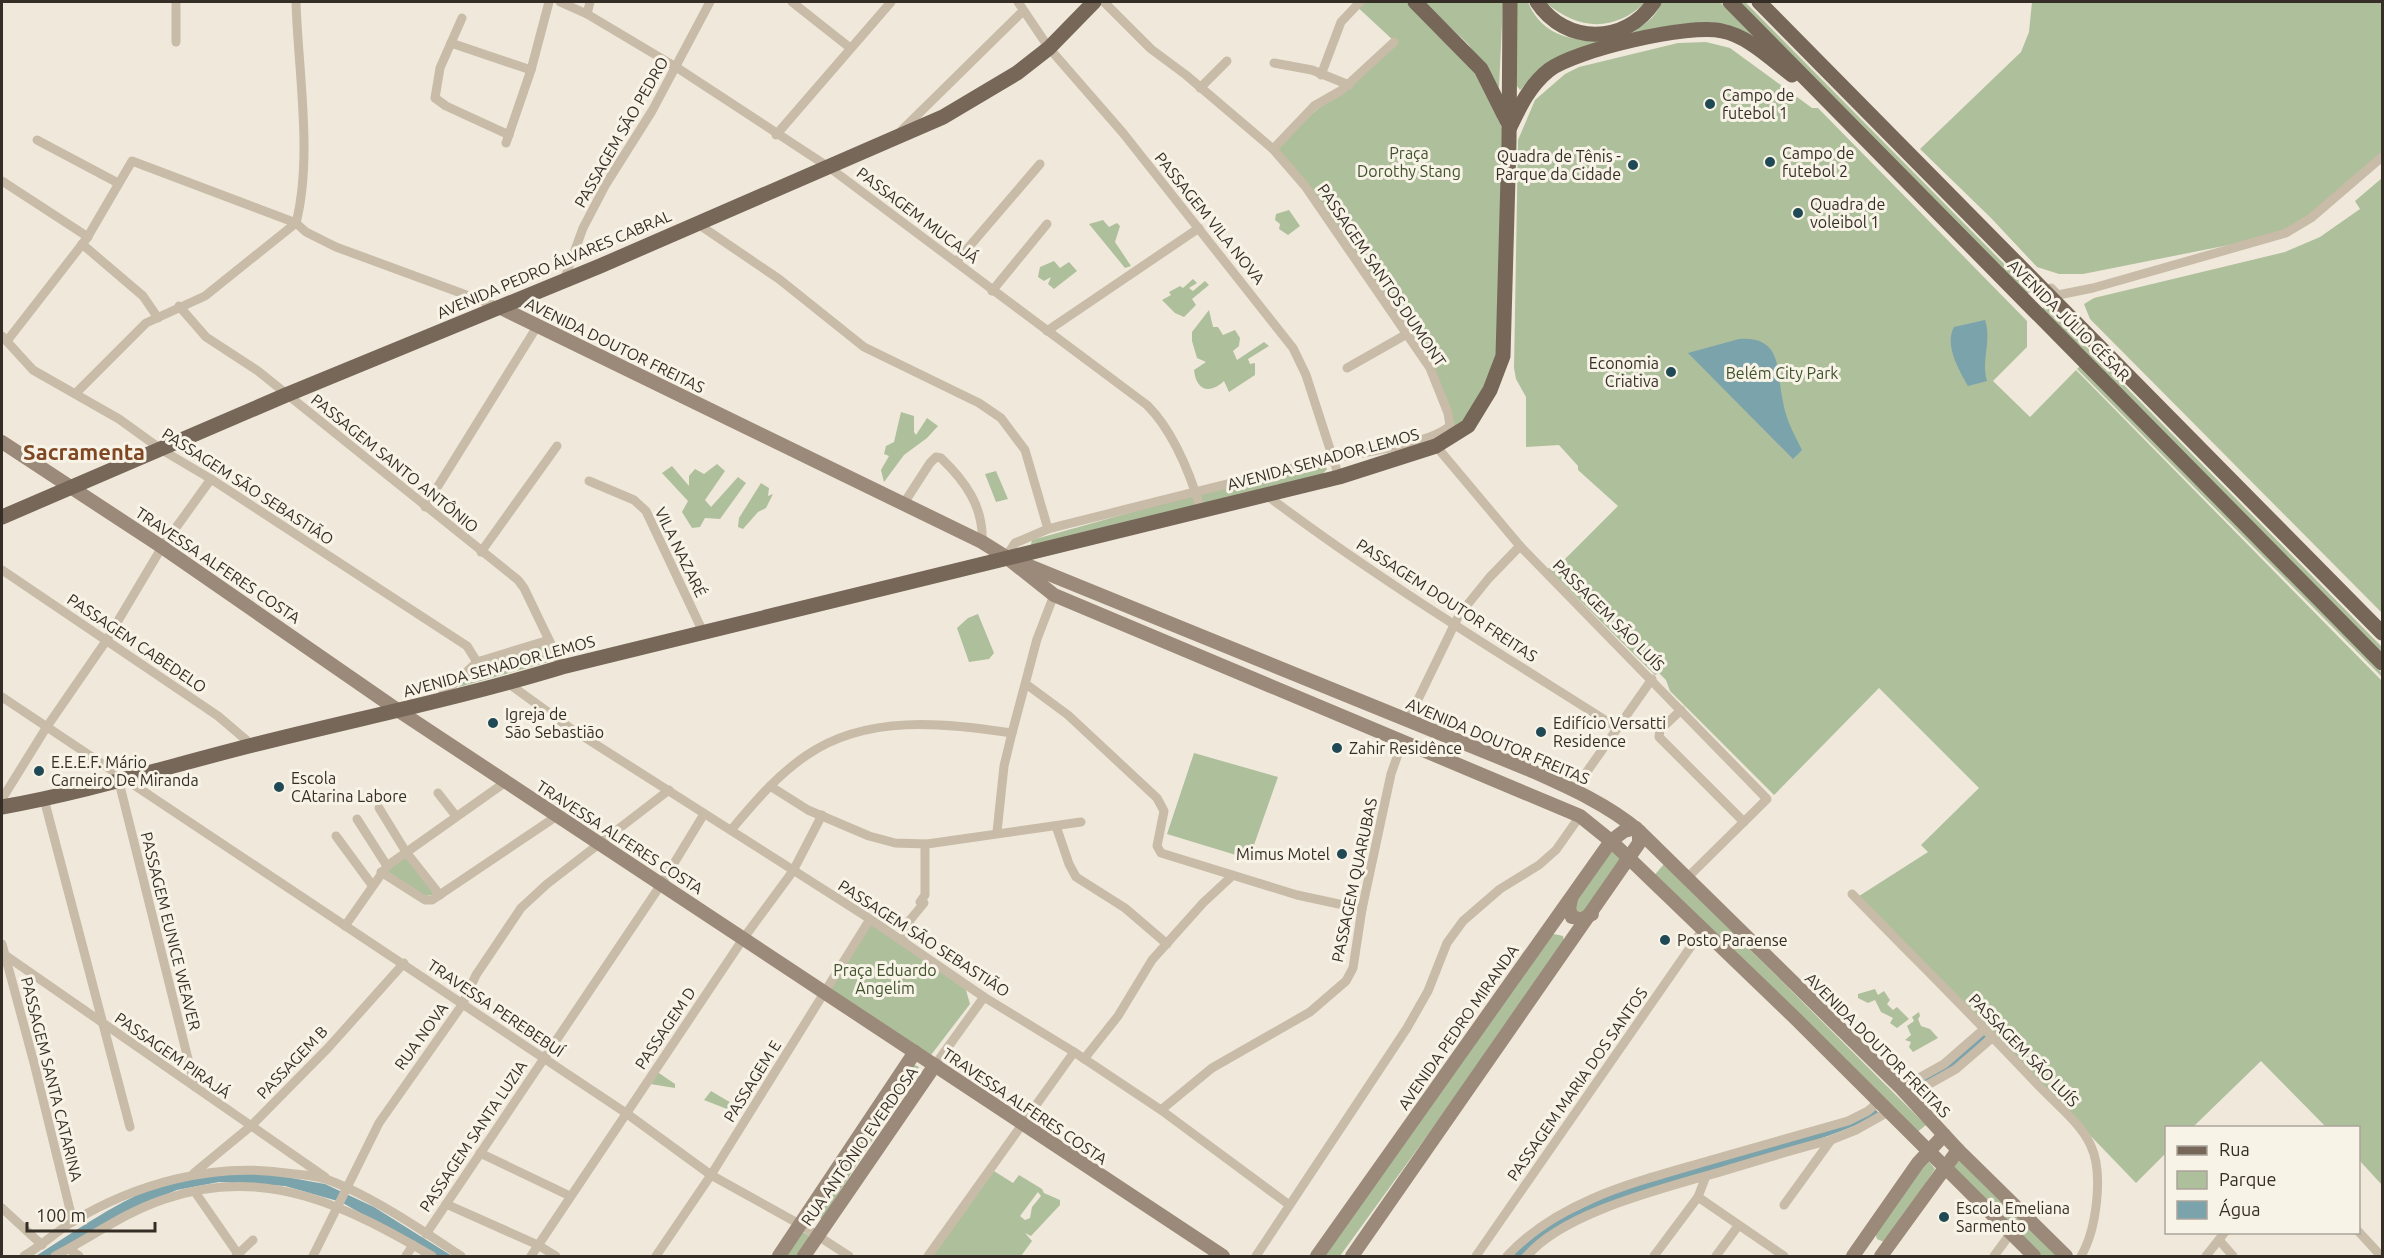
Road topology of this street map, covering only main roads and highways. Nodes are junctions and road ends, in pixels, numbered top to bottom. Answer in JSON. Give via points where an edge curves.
{"nodes":[{"id":1,"x":1094,"y":2,"type":"edge"},
{"id":2,"x":1415,"y":2,"type":"edge"},
{"id":3,"x":1510,"y":2,"type":"edge"},
{"id":4,"x":1537,"y":2,"type":"edge"},
{"id":5,"x":1654,"y":2,"type":"edge"},
{"id":6,"x":1730,"y":2,"type":"edge"},
{"id":7,"x":1760,"y":2,"type":"edge"},
{"id":8,"x":1839,"y":112,"type":"junction"},
{"id":9,"x":1508,"y":126,"type":"junction"},
{"id":10,"x":499,"y":307,"type":"junction"},
{"id":11,"x":2,"y":442,"type":"edge"},
{"id":12,"x":72,"y":489,"type":"junction"},
{"id":13,"x":2,"y":517,"type":"edge"},
{"id":14,"x":1006,"y":557,"type":"junction"},
{"id":15,"x":1175,"y":623,"type":"junction"},
{"id":16,"x":2382,"y":633,"type":"edge"},
{"id":17,"x":1208,"y":637,"type":"junction"},
{"id":18,"x":1168,"y":642,"type":"junction"},
{"id":19,"x":1198,"y":655,"type":"junction"},
{"id":20,"x":2382,"y":663,"type":"edge"},
{"id":21,"x":399,"y":711,"type":"junction"},
{"id":22,"x":2,"y":807,"type":"edge"},
{"id":23,"x":1637,"y":830,"type":"junction"},
{"id":24,"x":1611,"y":841,"type":"junction"},
{"id":25,"x":1665,"y":857,"type":"junction"},
{"id":26,"x":1628,"y":859,"type":"junction"},
{"id":27,"x":1649,"y":878,"type":"junction"},
{"id":28,"x":1571,"y":899,"type":"junction"},
{"id":29,"x":1592,"y":914,"type":"junction"},
{"id":30,"x":1542,"y":937,"type":"junction"},
{"id":31,"x":1565,"y":952,"type":"junction"},
{"id":32,"x":915,"y":1052,"type":"junction"},
{"id":33,"x":935,"y":1065,"type":"junction"},
{"id":34,"x":1944,"y":1135,"type":"junction"},
{"id":35,"x":1958,"y":1150,"type":"junction"},
{"id":36,"x":1928,"y":1152,"type":"junction"},
{"id":37,"x":1944,"y":1167,"type":"junction"},
{"id":38,"x":1872,"y":1228,"type":"junction"},
{"id":39,"x":1892,"y":1241,"type":"junction"},
{"id":40,"x":1854,"y":1254,"type":"edge"},
{"id":41,"x":779,"y":1257,"type":"edge"},
{"id":42,"x":804,"y":1257,"type":"edge"},
{"id":43,"x":1223,"y":1257,"type":"edge"},
{"id":44,"x":1317,"y":1257,"type":"edge"},
{"id":45,"x":1352,"y":1257,"type":"edge"},
{"id":46,"x":1874,"y":1257,"type":"edge"},
{"id":47,"x":1881,"y":1257,"type":"edge"},
{"id":48,"x":2034,"y":1257,"type":"edge"},
{"id":49,"x":2066,"y":1257,"type":"edge"}],
"edges":[{"from":1,"to":10,"type":"main road","name":"AVENIDA PEDRO ÁLVARES CABRAL","via":[[1049,48],[976,99],[830,168]]},
{"from":2,"to":9,"type":"main road","via":[[1481,69]]},
{"from":3,"to":9,"type":"main road","name":"AVENIDA SENADOR LEMOS"},
{"from":4,"to":5,"type":"main road","via":[[1556,23],[1568,30],[1589,33],[1626,29],[1638,22]]},
{"from":6,"to":8,"type":"main road","name":"AVENIDA JÚLIO CÉSAR"},
{"from":7,"to":16,"type":"main road","name":"AVENIDA JÚLIO CÉSAR"},
{"from":8,"to":9,"type":"main road","via":[[1755,47],[1724,31],[1706,28],[1587,52],[1564,61],[1549,70],[1524,97]]},
{"from":8,"to":20,"type":"main road","name":"AVENIDA JÚLIO CÉSAR"},
{"from":9,"to":14,"type":"main road","name":"AVENIDA SENADOR LEMOS","via":[[1503,356],[1473,421],[1436,447],[1339,477]]},
{"from":10,"to":12,"type":"main road","name":"AVENIDA PEDRO ÁLVARES CABRAL","via":[[286,394]]},
{"from":10,"to":14,"type":"main road","name":"AVENIDA DOUTOR FREITAS","via":[[904,503]]},
{"from":11,"to":12,"type":"main road","name":"TRAVESSA ALFERES COSTA"},
{"from":12,"to":13,"type":"main road","name":"AVENIDA PEDRO ÁLVARES CABRAL"},
{"from":12,"to":21,"type":"main road","name":"TRAVESSA ALFERES COSTA","via":[[162,546]]},
{"from":14,"to":15,"type":"main road","name":"AVENIDA DOUTOR FREITAS"},
{"from":14,"to":18,"type":"main road","name":"AVENIDA DOUTOR FREITAS","via":[[1054,595]]},
{"from":14,"to":21,"type":"main road","name":"AVENIDA SENADOR LEMOS"},
{"from":15,"to":17,"type":"main road","name":"AVENIDA DOUTOR FREITAS"},
{"from":15,"to":18,"type":"main road"},
{"from":17,"to":19,"type":"main road","via":[[1199,646]]},
{"from":17,"to":23,"type":"main road","name":"AVENIDA DOUTOR FREITAS","via":[[1574,789]]},
{"from":18,"to":19,"type":"main road","name":"AVENIDA DOUTOR FREITAS"},
{"from":19,"to":24,"type":"main road","name":"AVENIDA DOUTOR FREITAS","via":[[1580,816]]},
{"from":21,"to":22,"type":"main road","name":"AVENIDA SENADOR LEMOS","via":[[252,745],[123,781]]},
{"from":21,"to":32,"type":"main road","name":"TRAVESSA ALFERES COSTA"},
{"from":23,"to":24,"type":"main road","name":"AVENIDA PEDRO MIRANDA","via":[[1624,831]]},
{"from":23,"to":25,"type":"main road","name":"AVENIDA DOUTOR FREITAS"},
{"from":23,"to":26,"type":"main road","via":[[1639,843]]},
{"from":24,"to":26,"type":"main road","name":"AVENIDA DOUTOR FREITAS"},
{"from":24,"to":28,"type":"main road","name":"AVENIDA PEDRO MIRANDA"},
{"from":25,"to":27,"type":"main road"},
{"from":25,"to":34,"type":"main road","name":"AVENIDA DOUTOR FREITAS"},
{"from":26,"to":27,"type":"main road","name":"AVENIDA DOUTOR FREITAS"},
{"from":26,"to":29,"type":"main road"},
{"from":27,"to":36,"type":"main road","name":"AVENIDA DOUTOR FREITAS"},
{"from":28,"to":29,"type":"main road","via":[[1572,917],[1582,919]]},
{"from":28,"to":30,"type":"main road","name":"AVENIDA PEDRO MIRANDA"},
{"from":29,"to":31,"type":"main road"},
{"from":30,"to":31,"type":"main road","via":[[1553,931],[1563,932],[1567,941]]},
{"from":30,"to":44,"type":"main road","name":"AVENIDA PEDRO MIRANDA"},
{"from":31,"to":45,"type":"main road"},
{"from":32,"to":33,"type":"main road","name":"TRAVESSA ALFERES COSTA"},
{"from":32,"to":41,"type":"main road","name":"RUA ANTÔNIO EVERDOSA"},
{"from":33,"to":42,"type":"main road","name":"RUA ANTÔNIO EVERDOSA"},
{"from":33,"to":43,"type":"main road","name":"TRAVESSA ALFERES COSTA"},
{"from":34,"to":35,"type":"main road","name":"AVENIDA DOUTOR FREITAS"},
{"from":34,"to":36,"type":"main road","name":"AVENIDA DOUTOR FREITAS"},
{"from":35,"to":37,"type":"main road"},
{"from":35,"to":49,"type":"main road","name":"AVENIDA DOUTOR FREITAS"},
{"from":36,"to":37,"type":"main road","name":"AVENIDA DOUTOR FREITAS"},
{"from":36,"to":38,"type":"main road"},
{"from":37,"to":39,"type":"main road"},
{"from":37,"to":48,"type":"main road","name":"AVENIDA DOUTOR FREITAS"},
{"from":38,"to":39,"type":"main road","via":[[1878,1241]]},
{"from":38,"to":40,"type":"main road"},
{"from":39,"to":47,"type":"main road"},
{"from":40,"to":46,"type":"main road","via":[[1866,1251]]}]}
